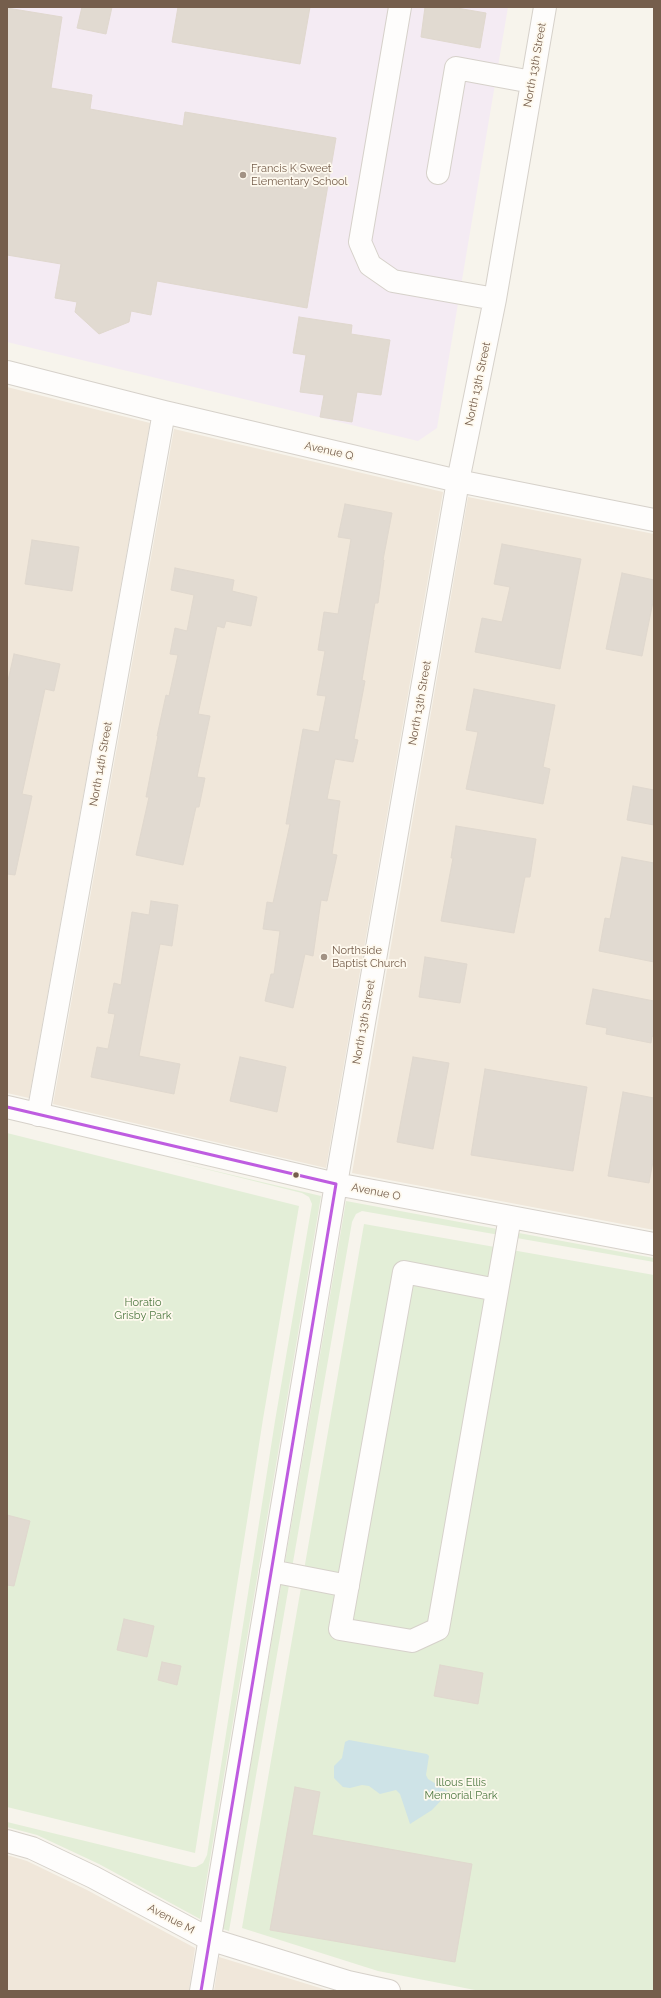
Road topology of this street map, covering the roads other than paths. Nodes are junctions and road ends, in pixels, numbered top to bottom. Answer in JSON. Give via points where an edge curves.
{"nodes":[{"id":1,"x":400,"y":7,"type":"edge"},
{"id":2,"x":545,"y":7,"type":"edge"},
{"id":3,"x":532,"y":82,"type":"junction"},
{"id":4,"x":438,"y":173,"type":"dead end"},
{"id":5,"x":496,"y":299,"type":"junction"},
{"id":6,"x":7,"y":372,"type":"edge"},
{"id":7,"x":164,"y":412,"type":"junction"},
{"id":8,"x":458,"y":481,"type":"junction"},
{"id":9,"x":654,"y":520,"type":"edge"},
{"id":10,"x":7,"y":1107,"type":"edge"},
{"id":11,"x":38,"y":1115,"type":"junction"},
{"id":12,"x":336,"y":1184,"type":"junction"},
{"id":13,"x":510,"y":1217,"type":"junction"},
{"id":14,"x":654,"y":1244,"type":"edge"},
{"id":15,"x":497,"y":1290,"type":"junction"},
{"id":16,"x":271,"y":1571,"type":"junction"},
{"id":17,"x":348,"y":1586,"type":"junction"},
{"id":18,"x":7,"y":1841,"type":"edge"},
{"id":19,"x":209,"y":1939,"type":"junction"},
{"id":20,"x":201,"y":1991,"type":"edge"},
{"id":21,"x":388,"y":1991,"type":"edge"}],
"edges":[{"from":1,"to":5,"type":"street","via":[[360,242],[370,264],[393,281]]},
{"from":2,"to":3,"type":"street","name":"North 13th Street"},
{"from":3,"to":4,"type":"street","via":[[456,68]]},
{"from":3,"to":5,"type":"street","name":"North 13th Street"},
{"from":5,"to":8,"type":"street","name":"North 13th Street"},
{"from":6,"to":7,"type":"street","name":"Avenue Q"},
{"from":7,"to":8,"type":"street","name":"Avenue Q"},
{"from":7,"to":11,"type":"street","name":"North 14th Street"},
{"from":8,"to":9,"type":"street","name":"Avenue Q"},
{"from":8,"to":12,"type":"street","name":"North 13th Street"},
{"from":10,"to":11,"type":"street","name":"Avenue O"},
{"from":11,"to":12,"type":"street","name":"Avenue O"},
{"from":12,"to":13,"type":"street","name":"Avenue O"},
{"from":12,"to":16,"type":"street","name":"North 13th Street"},
{"from":13,"to":14,"type":"street","name":"Avenue O"},
{"from":13,"to":15,"type":"street"},
{"from":15,"to":17,"type":"street","via":[[404,1272]]},
{"from":15,"to":17,"type":"street","via":[[438,1629],[412,1641],[340,1629]]},
{"from":16,"to":17,"type":"street"},
{"from":16,"to":19,"type":"street","name":"North 13th Street"},
{"from":18,"to":19,"type":"street","name":"Avenue M","via":[[32,1848],[93,1877]]},
{"from":19,"to":20,"type":"street","name":"North 13th Street"},
{"from":19,"to":21,"type":"street","name":"Avenue M","via":[[348,1982]]}]}
